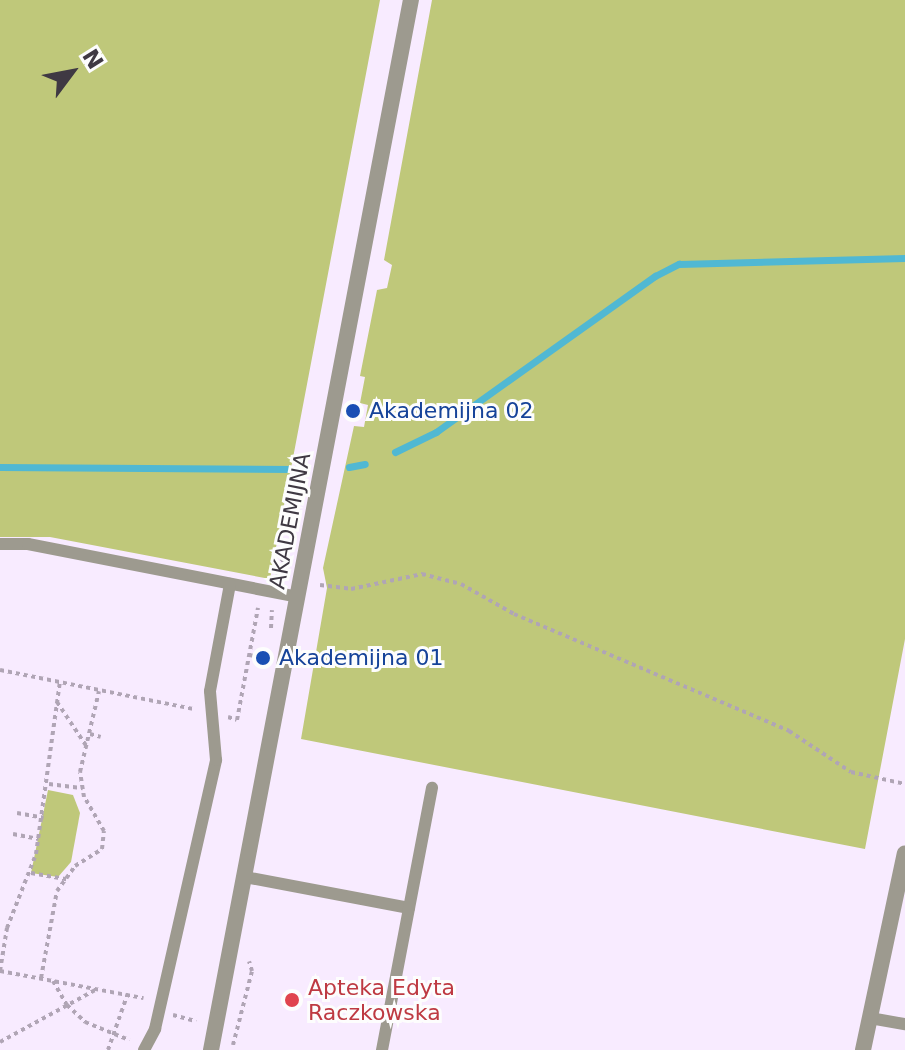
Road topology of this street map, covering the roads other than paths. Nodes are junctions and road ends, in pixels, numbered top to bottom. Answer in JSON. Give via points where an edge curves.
{"nodes":[{"id":1,"x":411,"y":0,"type":"edge"},
{"id":2,"x":0,"y":544,"type":"edge"},
{"id":3,"x":230,"y":584,"type":"junction"},
{"id":4,"x":298,"y":597,"type":"junction"},
{"id":5,"x":432,"y":788,"type":"dead end"},
{"id":6,"x":905,"y":853,"type":"edge"},
{"id":7,"x":245,"y":877,"type":"junction"},
{"id":8,"x":409,"y":908,"type":"junction"},
{"id":9,"x":870,"y":1018,"type":"junction"},
{"id":10,"x":905,"y":1024,"type":"edge"},
{"id":11,"x":146,"y":1047,"type":"edge"},
{"id":12,"x":211,"y":1050,"type":"edge"},
{"id":13,"x":382,"y":1050,"type":"edge"},
{"id":14,"x":863,"y":1050,"type":"edge"}],
"edges":[{"from":1,"to":4,"type":"street","name":"AKADEMIJNA"},
{"from":2,"to":3,"type":"lane","via":[[28,544]]},
{"from":3,"to":4,"type":"lane"},
{"from":3,"to":11,"type":"lane","via":[[211,711],[216,760],[159,1011]]},
{"from":4,"to":7,"type":"street","name":"AKADEMIJNA"},
{"from":5,"to":8,"type":"lane"},
{"from":6,"to":9,"type":"street"},
{"from":7,"to":8,"type":"lane"},
{"from":7,"to":12,"type":"street","name":"AKADEMIJNA"},
{"from":8,"to":13,"type":"lane"},
{"from":9,"to":10,"type":"lane"},
{"from":9,"to":14,"type":"street"}]}
